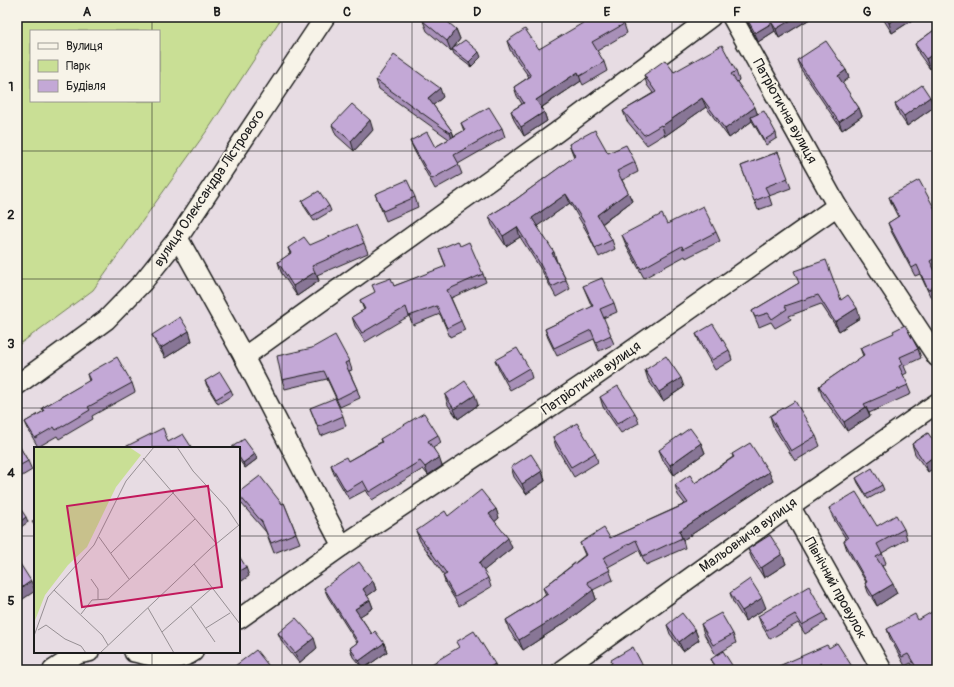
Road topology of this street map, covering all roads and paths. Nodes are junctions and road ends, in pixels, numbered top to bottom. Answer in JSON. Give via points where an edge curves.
{"nodes":[{"id":1,"x":325,"y":17,"type":"edge"},
{"id":2,"x":711,"y":17,"type":"edge"},
{"id":3,"x":732,"y":17,"type":"edge"},
{"id":4,"x":837,"y":206,"type":"junction"},
{"id":5,"x":178,"y":238,"type":"junction"},
{"id":6,"x":244,"y":357,"type":"junction"},
{"id":7,"x":937,"y":357,"type":"edge"},
{"id":8,"x":17,"y":385,"type":"edge"},
{"id":9,"x":937,"y":403,"type":"edge"},
{"id":10,"x":790,"y":506,"type":"junction"},
{"id":11,"x":342,"y":546,"type":"junction"},
{"id":12,"x":240,"y":618,"type":"edge"},
{"id":13,"x":84,"y":653,"type":"edge"},
{"id":14,"x":138,"y":653,"type":"edge"},
{"id":15,"x":192,"y":653,"type":"edge"},
{"id":16,"x":53,"y":670,"type":"edge"},
{"id":17,"x":562,"y":670,"type":"edge"},
{"id":18,"x":882,"y":670,"type":"edge"}],
"edges":[{"from":1,"to":5,"type":"street","name":"вулиця Олександра Лістрового"},
{"from":2,"to":6,"type":"street","via":[[557,132]]},
{"from":3,"to":4,"type":"street","name":"Патріотична вулиця"},
{"from":4,"to":7,"type":"street","name":"Патріотична вулиця"},
{"from":4,"to":11,"type":"street","name":"Патріотична вулиця","via":[[584,384]]},
{"from":5,"to":6,"type":"street"},
{"from":5,"to":8,"type":"street","name":"вулиця Олександра Лістрового","via":[[143,282],[106,320]]},
{"from":6,"to":11,"type":"street"},
{"from":9,"to":10,"type":"street","name":"Мальовнича вулиця"},
{"from":10,"to":17,"type":"street","name":"Мальовнича вулиця"},
{"from":10,"to":18,"type":"street","name":"Північний провулок"},
{"from":11,"to":12,"type":"street","name":"Патріотична вулиця"},
{"from":13,"to":16,"type":"street"},
{"from":14,"to":15,"type":"street","via":[[158,658],[186,657]]}]}
